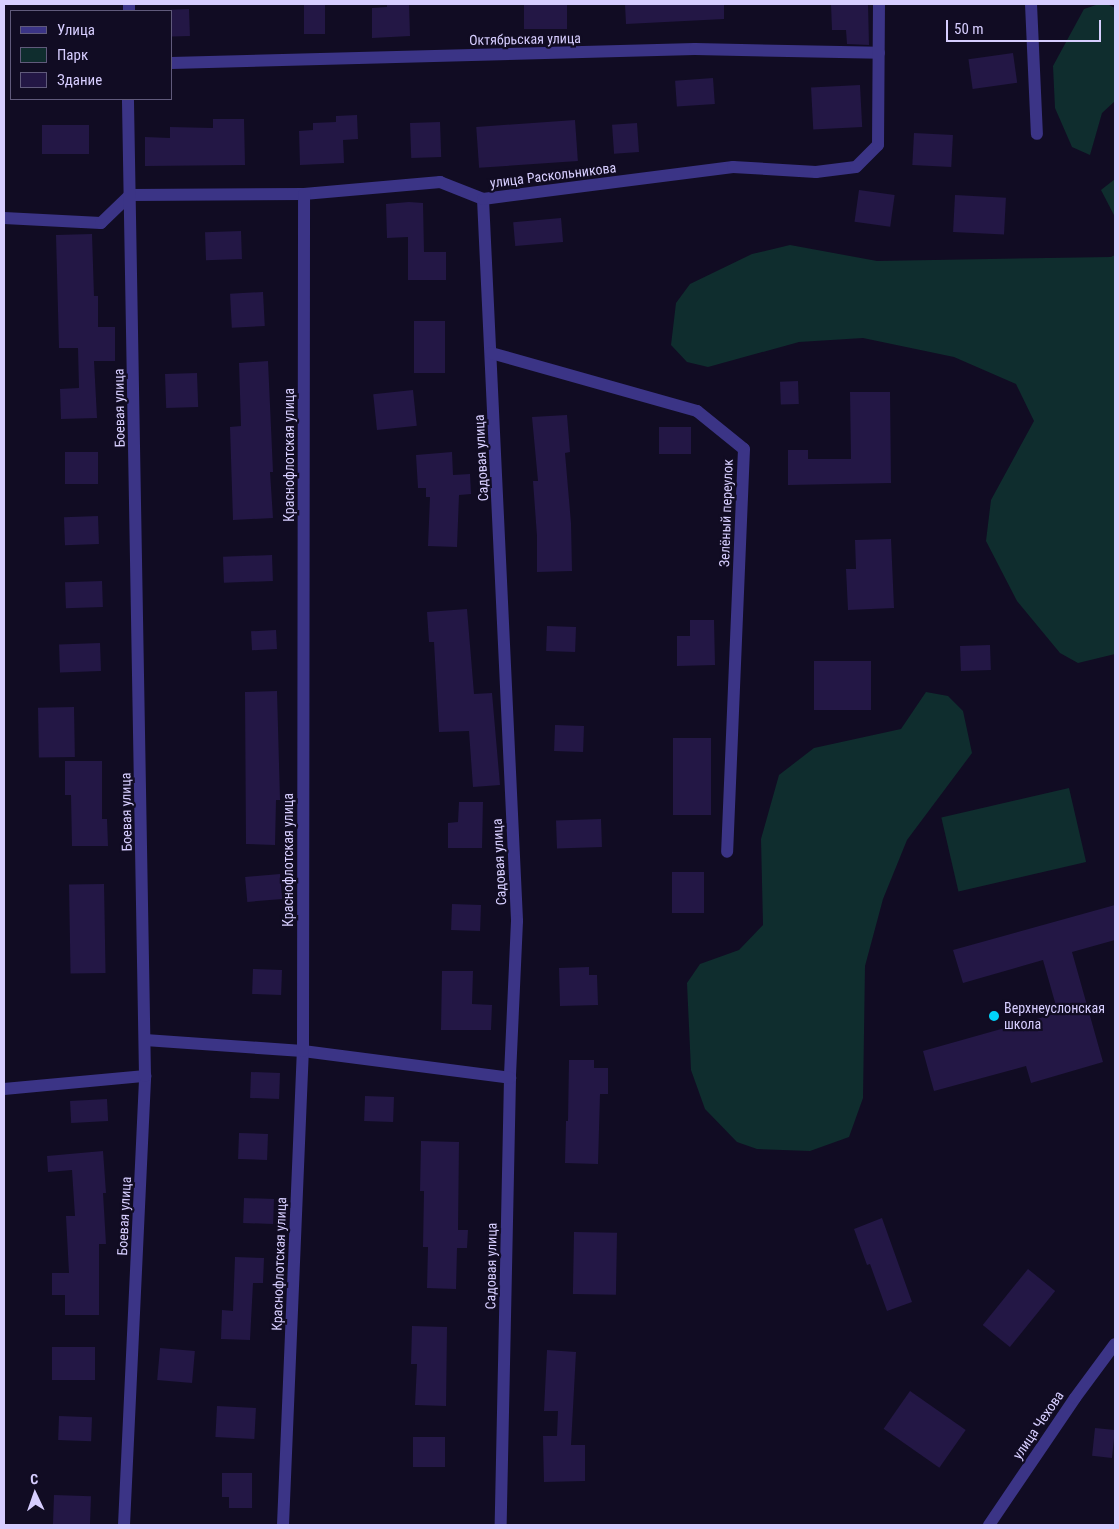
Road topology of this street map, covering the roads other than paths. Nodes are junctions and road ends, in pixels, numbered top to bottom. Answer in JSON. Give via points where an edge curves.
{"nodes":[{"id":1,"x":879,"y":4,"type":"edge"},
{"id":2,"x":1031,"y":4,"type":"edge"},
{"id":3,"x":879,"y":53,"type":"junction"},
{"id":4,"x":172,"y":63,"type":"edge"},
{"id":5,"x":128,"y":100,"type":"edge"},
{"id":6,"x":1037,"y":134,"type":"dead end"},
{"id":7,"x":304,"y":194,"type":"junction"},
{"id":8,"x":130,"y":195,"type":"junction"},
{"id":9,"x":483,"y":199,"type":"junction"},
{"id":10,"x":4,"y":218,"type":"edge"},
{"id":11,"x":491,"y":353,"type":"junction"},
{"id":12,"x":727,"y":852,"type":"dead end"},
{"id":13,"x":144,"y":1040,"type":"junction"},
{"id":14,"x":303,"y":1051,"type":"junction"},
{"id":15,"x":145,"y":1076,"type":"junction"},
{"id":16,"x":510,"y":1078,"type":"junction"},
{"id":17,"x":4,"y":1089,"type":"edge"},
{"id":18,"x":1115,"y":1344,"type":"edge"},
{"id":19,"x":124,"y":1525,"type":"edge"},
{"id":20,"x":283,"y":1525,"type":"edge"},
{"id":21,"x":501,"y":1525,"type":"edge"},
{"id":22,"x":989,"y":1525,"type":"edge"}],
"edges":[{"from":1,"to":3,"type":"street","name":"улица Раскольникова"},
{"from":2,"to":6,"type":"street"},
{"from":3,"to":4,"type":"street","name":"Октябрьская улица","via":[[695,49]]},
{"from":3,"to":9,"type":"street","name":"улица Раскольникова","via":[[878,145],[856,167],[816,172],[733,167]]},
{"from":5,"to":8,"type":"street","name":"Боевая улица"},
{"from":7,"to":8,"type":"street","name":"улица Раскольникова"},
{"from":7,"to":9,"type":"street","name":"улица Раскольникова","via":[[440,182]]},
{"from":7,"to":14,"type":"street","name":"Краснофлотская улица"},
{"from":8,"to":10,"type":"street","via":[[100,223]]},
{"from":8,"to":13,"type":"street","name":"Боевая улица"},
{"from":9,"to":11,"type":"street","name":"Садовая улица"},
{"from":11,"to":12,"type":"street","name":"Зелёный переулок","via":[[697,411],[744,448]]},
{"from":11,"to":16,"type":"street","name":"Садовая улица","via":[[517,921]]},
{"from":13,"to":14,"type":"street"},
{"from":13,"to":15,"type":"street","name":"Боевая улица"},
{"from":14,"to":16,"type":"street"},
{"from":14,"to":20,"type":"street","name":"Краснофлотская улица"},
{"from":15,"to":17,"type":"street"},
{"from":15,"to":19,"type":"street","name":"Боевая улица"},
{"from":16,"to":21,"type":"street","name":"Садовая улица"},
{"from":18,"to":22,"type":"street","name":"улица Чехова"}]}
